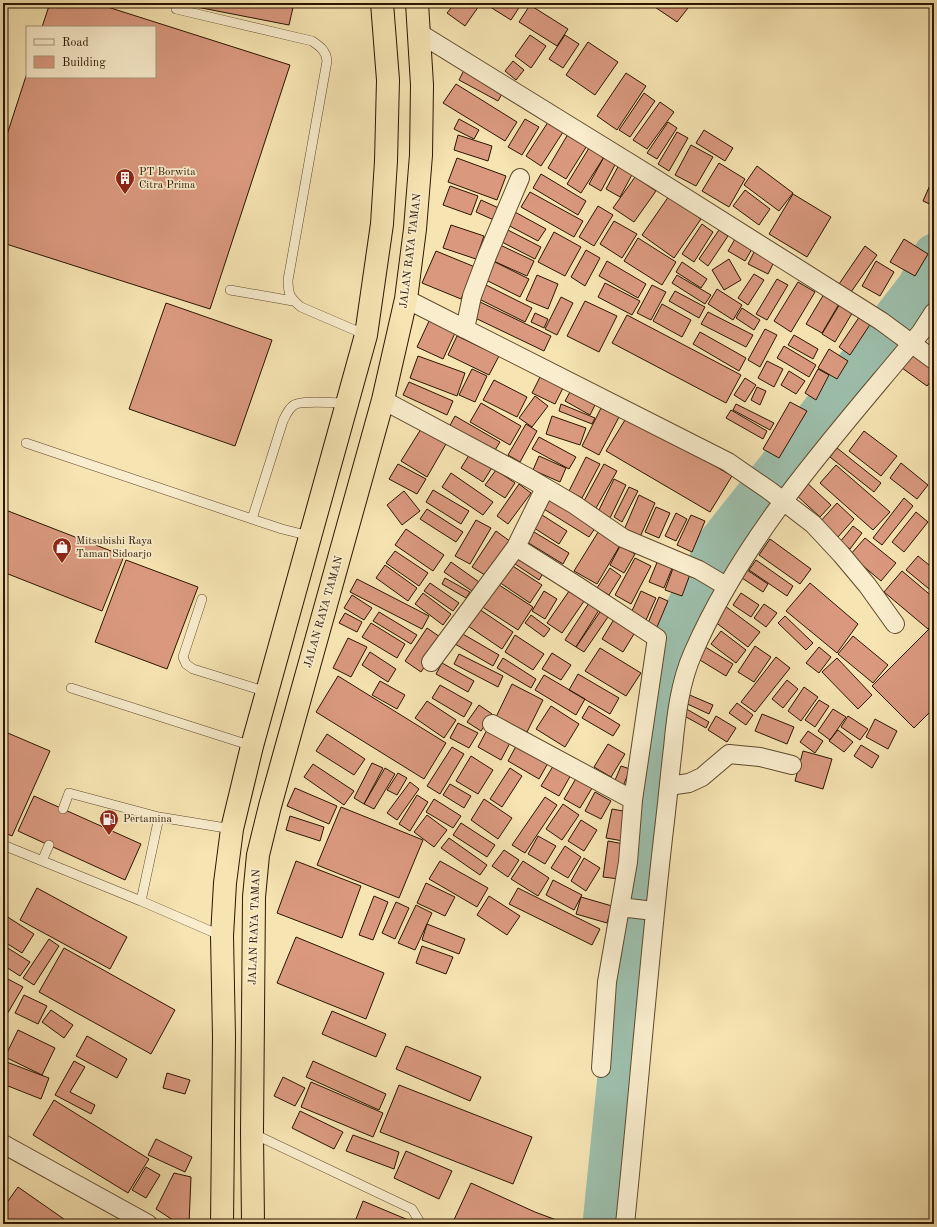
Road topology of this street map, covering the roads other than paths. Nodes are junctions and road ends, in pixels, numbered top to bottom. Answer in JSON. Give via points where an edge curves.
{"nodes":[{"id":1,"x":382,"y":3,"type":"edge"},
{"id":2,"x":417,"y":3,"type":"edge"},
{"id":3,"x":176,"y":9,"type":"dead end"},
{"id":4,"x":419,"y":33,"type":"junction"},
{"id":5,"x":520,"y":178,"type":"dead end"},
{"id":6,"x":230,"y":290,"type":"dead end"},
{"id":7,"x":406,"y":298,"type":"junction"},
{"id":8,"x":293,"y":301,"type":"junction"},
{"id":9,"x":934,"y":312,"type":"edge"},
{"id":10,"x":464,"y":329,"type":"junction"},
{"id":11,"x":366,"y":335,"type":"junction"},
{"id":12,"x":911,"y":344,"type":"junction"},
{"id":13,"x":934,"y":360,"type":"edge"},
{"id":14,"x":383,"y":400,"type":"junction"},
{"id":15,"x":347,"y":403,"type":"junction"},
{"id":16,"x":26,"y":443,"type":"dead end"},
{"id":17,"x":545,"y":488,"type":"junction"},
{"id":18,"x":777,"y":495,"type":"junction"},
{"id":19,"x":252,"y":520,"type":"junction"},
{"id":20,"x":311,"y":536,"type":"junction"},
{"id":21,"x":516,"y":547,"type":"junction"},
{"id":22,"x":726,"y":586,"type":"junction"},
{"id":23,"x":202,"y":599,"type":"dead end"},
{"id":24,"x":896,"y":624,"type":"dead end"},
{"id":25,"x":431,"y":662,"type":"dead end"},
{"id":26,"x":70,"y":688,"type":"dead end"},
{"id":27,"x":267,"y":692,"type":"junction"},
{"id":28,"x":492,"y":724,"type":"dead end"},
{"id":29,"x":252,"y":746,"type":"junction"},
{"id":30,"x":792,"y":765,"type":"dead end"},
{"id":31,"x":669,"y":786,"type":"junction"},
{"id":32,"x":633,"y":800,"type":"junction"},
{"id":33,"x":63,"y":808,"type":"dead end"},
{"id":34,"x":159,"y":817,"type":"junction"},
{"id":35,"x":232,"y":829,"type":"junction"},
{"id":36,"x":3,"y":845,"type":"edge"},
{"id":37,"x":49,"y":845,"type":"dead end"},
{"id":38,"x":42,"y":861,"type":"junction"},
{"id":39,"x":141,"y":901,"type":"junction"},
{"id":40,"x":636,"y":909,"type":"junction"},
{"id":41,"x":222,"y":936,"type":"junction"},
{"id":42,"x":601,"y":1068,"type":"dead end"},
{"id":43,"x":252,"y":1133,"type":"junction"},
{"id":44,"x":3,"y":1144,"type":"edge"},
{"id":45,"x":148,"y":1224,"type":"edge"},
{"id":46,"x":222,"y":1224,"type":"edge"},
{"id":47,"x":253,"y":1224,"type":"edge"},
{"id":48,"x":422,"y":1224,"type":"edge"},
{"id":49,"x":625,"y":1224,"type":"edge"}],
"edges":[{"from":1,"to":11,"type":"highway","via":[[388,80],[386,161],[382,224]]},
{"from":2,"to":4,"type":"highway","name":"JALAN RAYA TAMAN"},
{"from":3,"to":8,"type":"lane","via":[[312,41],[326,54],[326,69],[288,280],[288,292]]},
{"from":4,"to":7,"type":"highway","name":"JALAN RAYA TAMAN","via":[[422,85],[421,156],[416,229]]},
{"from":4,"to":12,"type":"street","via":[[654,178],[886,325]]},
{"from":5,"to":10,"type":"street","via":[[472,296]]},
{"from":6,"to":8,"type":"lane"},
{"from":7,"to":10,"type":"street"},
{"from":7,"to":14,"type":"highway","name":"JALAN RAYA TAMAN"},
{"from":8,"to":11,"type":"lane","via":[[301,307]]},
{"from":9,"to":12,"type":"street"},
{"from":10,"to":18,"type":"street","via":[[728,462]]},
{"from":11,"to":15,"type":"highway"},
{"from":12,"to":13,"type":"street"},
{"from":12,"to":18,"type":"street"},
{"from":14,"to":17,"type":"street"},
{"from":14,"to":43,"type":"highway","name":"JALAN RAYA TAMAN","via":[[258,855],[254,897]]},
{"from":15,"to":19,"type":"lane","via":[[295,404],[288,412]]},
{"from":15,"to":20,"type":"highway"},
{"from":16,"to":19,"type":"lane"},
{"from":17,"to":21,"type":"street"},
{"from":17,"to":22,"type":"street","via":[[623,538],[704,573]]},
{"from":18,"to":22,"type":"street"},
{"from":18,"to":24,"type":"street","via":[[813,524],[841,554]]},
{"from":19,"to":20,"type":"lane"},
{"from":20,"to":27,"type":"highway"},
{"from":21,"to":25,"type":"street"},
{"from":21,"to":32,"type":"street","via":[[657,638]]},
{"from":22,"to":31,"type":"street","via":[[692,654],[682,683]]},
{"from":23,"to":27,"type":"lane","via":[[184,657],[186,664],[193,669]]},
{"from":26,"to":29,"type":"lane"},
{"from":27,"to":29,"type":"highway"},
{"from":28,"to":32,"type":"street"},
{"from":29,"to":35,"type":"highway"},
{"from":30,"to":31,"type":"street","via":[[760,757],[729,754],[702,777],[689,783]]},
{"from":31,"to":40,"type":"street"},
{"from":32,"to":40,"type":"street","via":[[628,862]]},
{"from":33,"to":34,"type":"lane","via":[[69,793]]},
{"from":34,"to":35,"type":"lane"},
{"from":34,"to":39,"type":"lane"},
{"from":35,"to":41,"type":"highway"},
{"from":36,"to":38,"type":"lane"},
{"from":37,"to":38,"type":"lane"},
{"from":38,"to":39,"type":"lane"},
{"from":39,"to":41,"type":"lane"},
{"from":40,"to":42,"type":"street","via":[[607,982]]},
{"from":40,"to":49,"type":"street","via":[[640,1076]]},
{"from":41,"to":46,"type":"highway"},
{"from":43,"to":47,"type":"highway","name":"JALAN RAYA TAMAN"},
{"from":43,"to":48,"type":"lane","via":[[412,1209]]},
{"from":44,"to":45,"type":"street"}]}
